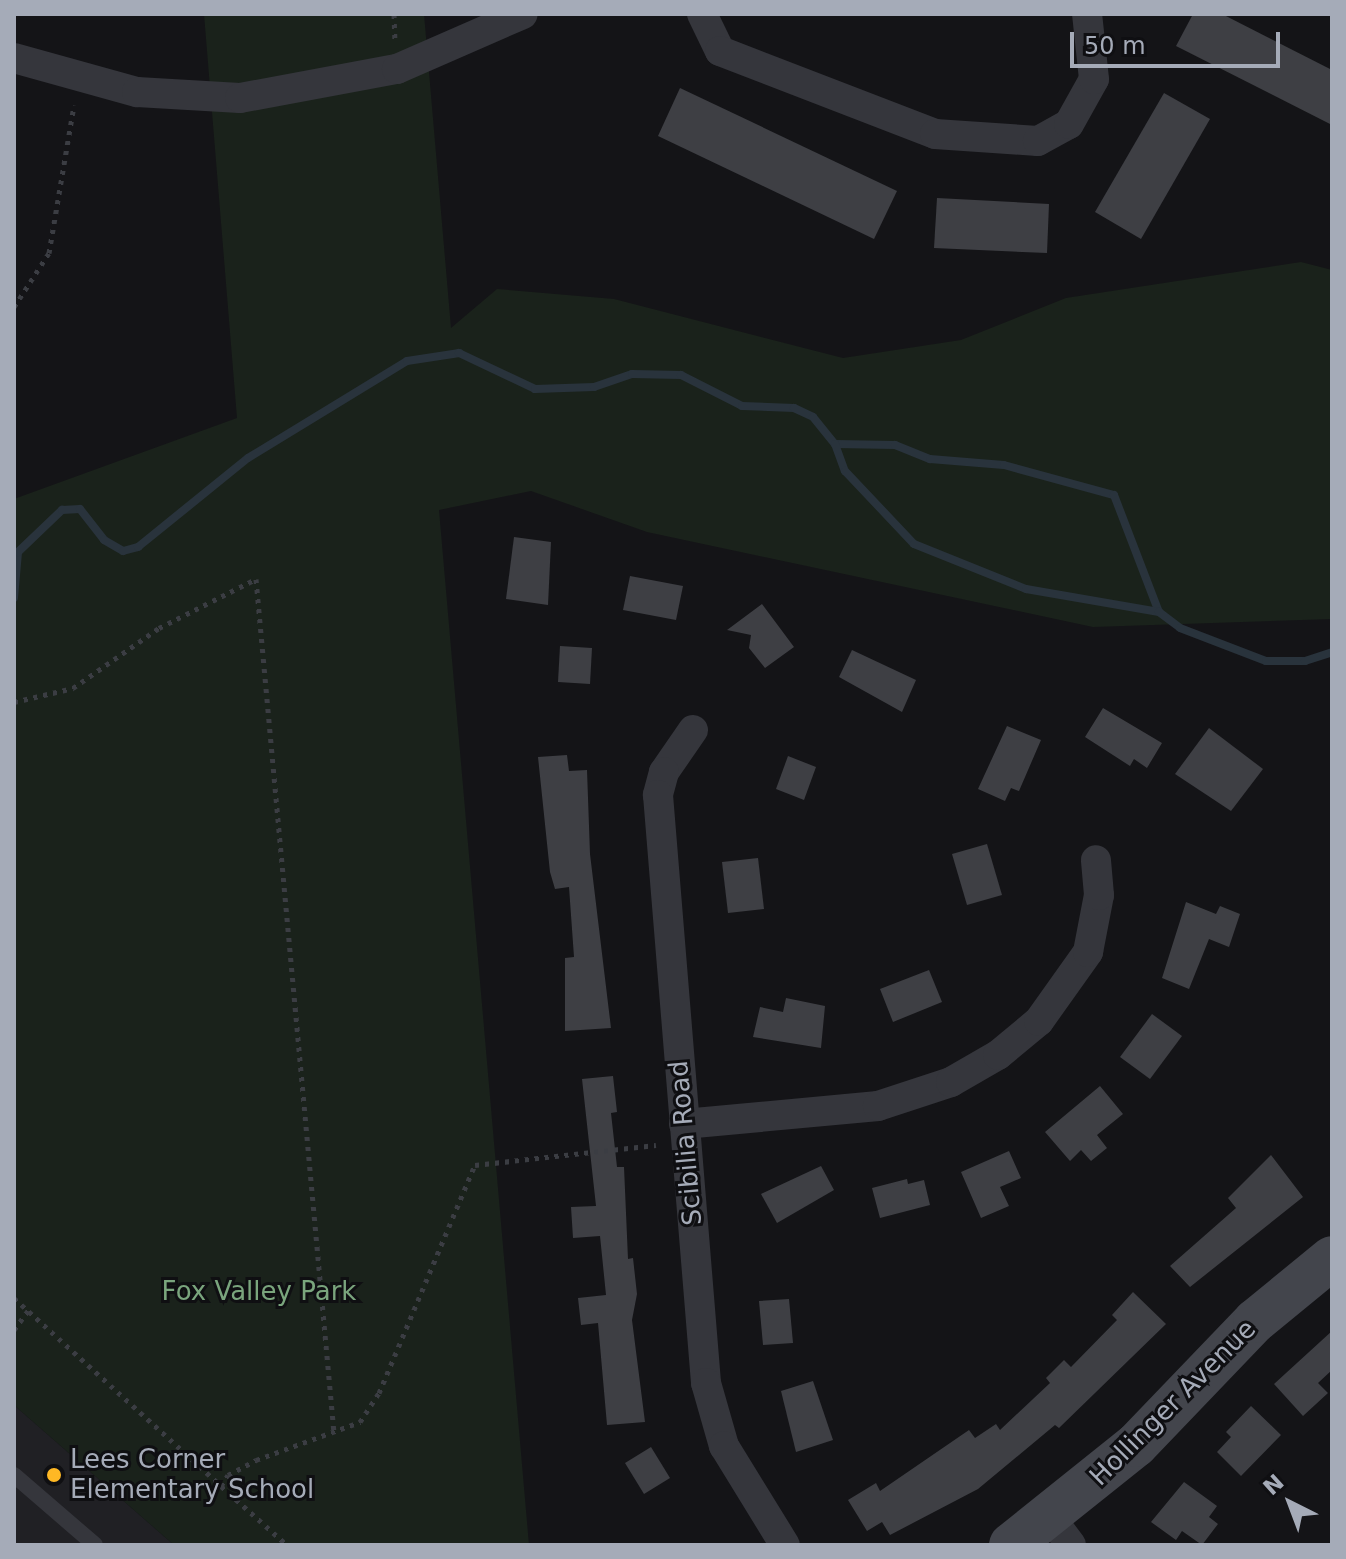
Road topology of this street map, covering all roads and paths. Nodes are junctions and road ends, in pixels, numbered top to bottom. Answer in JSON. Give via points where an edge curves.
{"nodes":[{"id":1,"x":523,"y":14,"type":"edge"},
{"id":2,"x":702,"y":14,"type":"edge"},
{"id":3,"x":1087,"y":14,"type":"edge"},
{"id":4,"x":488,"y":21,"type":"edge"},
{"id":5,"x":14,"y":58,"type":"edge"},
{"id":6,"x":87,"y":108,"type":"dead end"},
{"id":7,"x":14,"y":307,"type":"edge"},
{"id":8,"x":14,"y":702,"type":"edge"},
{"id":9,"x":693,"y":730,"type":"dead end"},
{"id":10,"x":1096,"y":860,"type":"dead end"},
{"id":11,"x":684,"y":1124,"type":"junction"},
{"id":12,"x":656,"y":1145,"type":"dead end"},
{"id":13,"x":1332,"y":1258,"type":"edge"},
{"id":14,"x":14,"y":1298,"type":"edge"},
{"id":15,"x":28,"y":1311,"type":"junction"},
{"id":16,"x":14,"y":1330,"type":"edge"},
{"id":17,"x":334,"y":1432,"type":"junction"},
{"id":18,"x":14,"y":1475,"type":"edge"},
{"id":19,"x":221,"y":1486,"type":"junction"},
{"id":20,"x":1060,"y":1531,"type":"edge"},
{"id":21,"x":98,"y":1543,"type":"edge"},
{"id":22,"x":287,"y":1545,"type":"edge"},
{"id":23,"x":785,"y":1545,"type":"edge"},
{"id":24,"x":1011,"y":1545,"type":"edge"}],
"edges":[{"from":1,"to":4,"type":"street"},
{"from":2,"to":3,"type":"street","via":[[720,51],[935,134],[1038,141],[1069,124],[1094,79]]},
{"from":4,"to":5,"type":"street","via":[[389,71],[240,98],[137,92]]},
{"from":6,"to":7,"type":"path","via":[[73,105],[49,253]]},
{"from":8,"to":17,"type":"path","via":[[73,688],[159,628],[256,579]]},
{"from":9,"to":11,"type":"street","name":"Scibilia Road","via":[[664,772],[658,795]]},
{"from":10,"to":11,"type":"street","via":[[1099,895],[1088,952],[1039,1021],[998,1055],[951,1082],[878,1106]]},
{"from":11,"to":23,"type":"street","name":"Scibilia Road","via":[[712,1417]]},
{"from":12,"to":17,"type":"path","via":[[475,1165],[379,1393],[360,1422]]},
{"from":13,"to":20,"type":"street","name":"Hollinger Avenue","via":[[1255,1321]]},
{"from":14,"to":15,"type":"path"},
{"from":15,"to":16,"type":"path"},
{"from":15,"to":19,"type":"path"},
{"from":17,"to":19,"type":"path","via":[[256,1460],[228,1475]]},
{"from":18,"to":21,"type":"lane"},
{"from":19,"to":22,"type":"path"},
{"from":20,"to":24,"type":"street","name":"Hollinger Avenue"}]}
